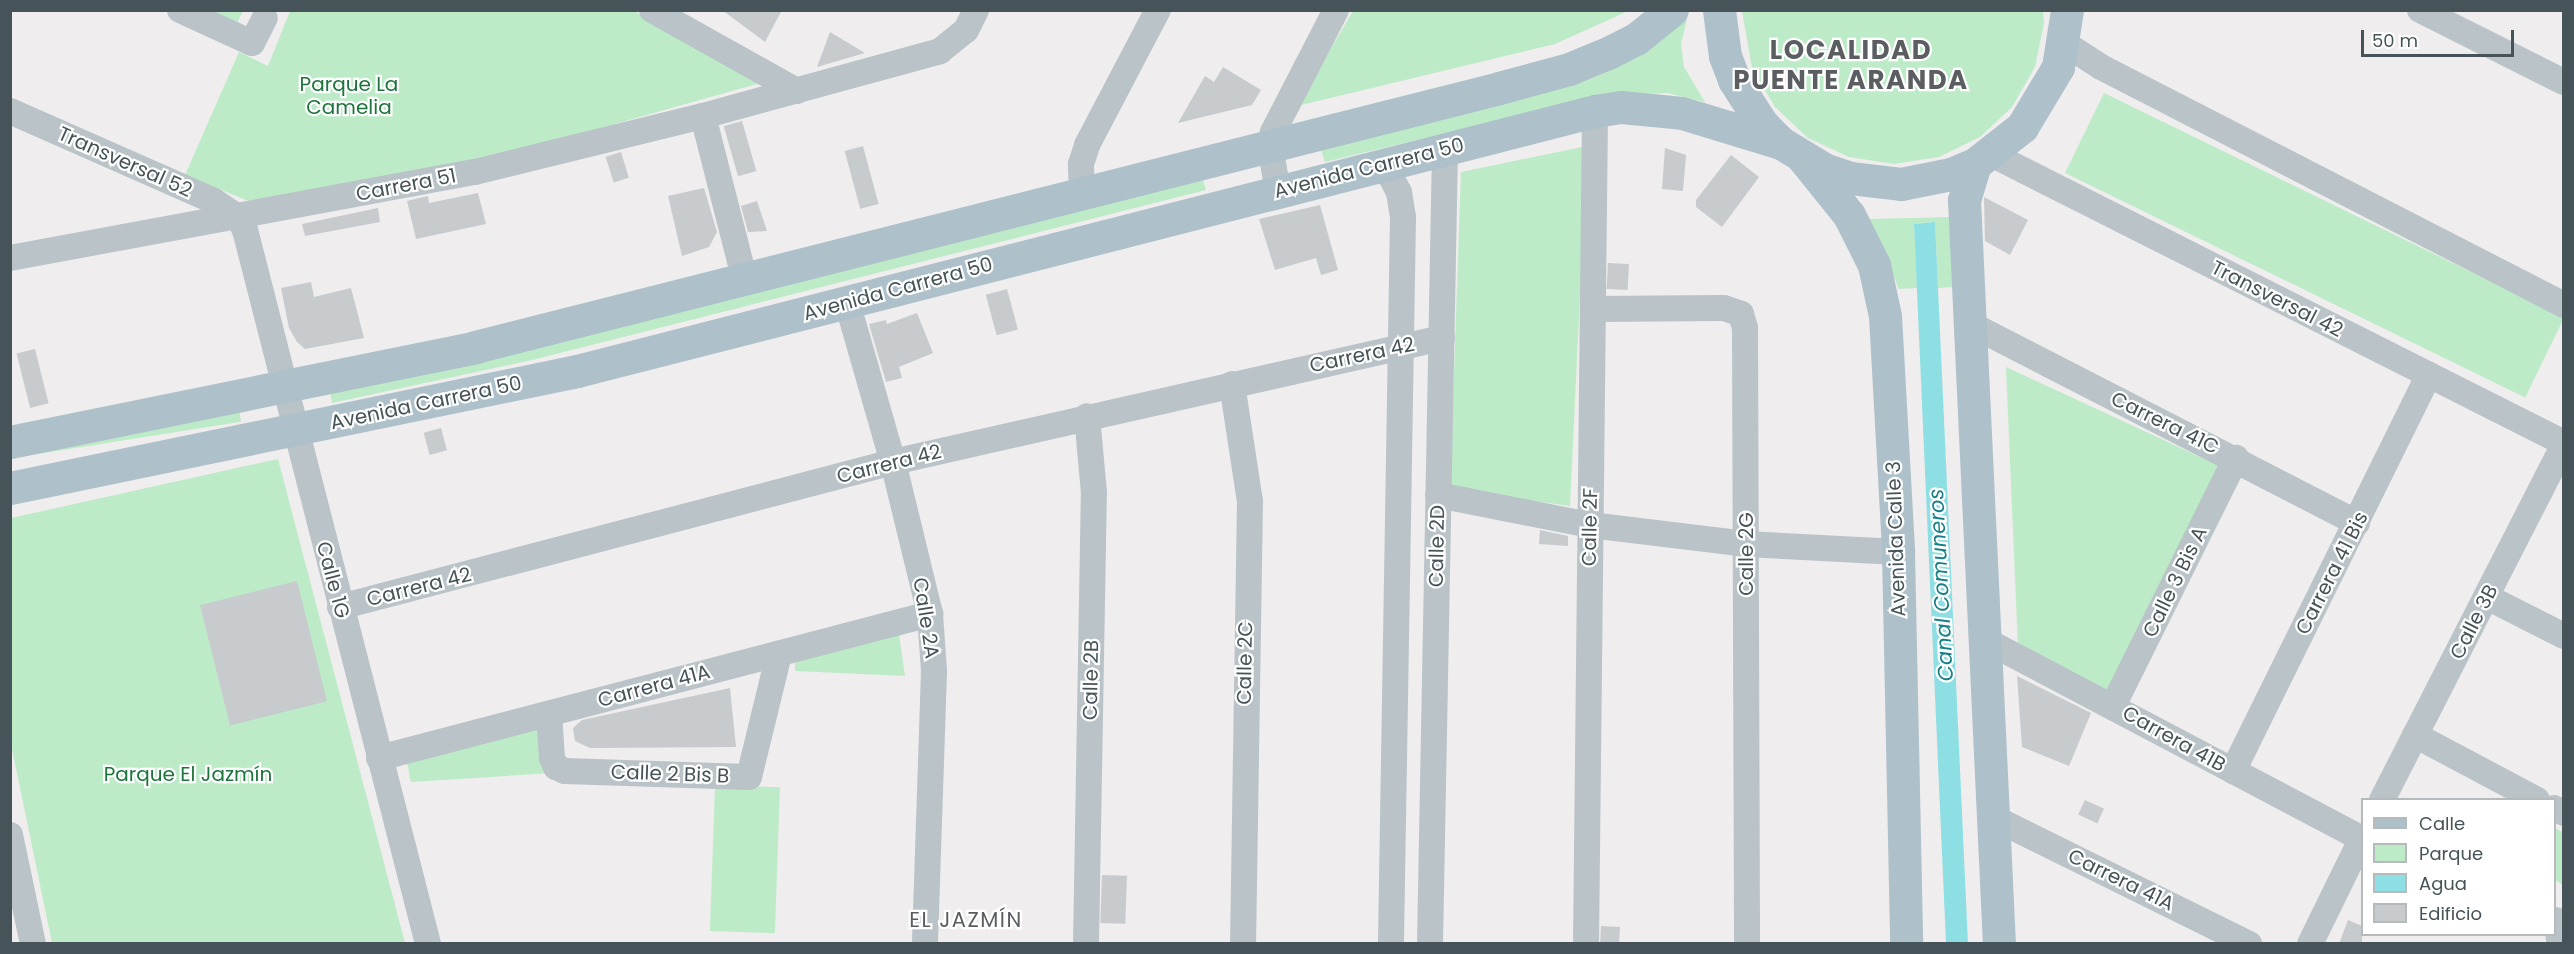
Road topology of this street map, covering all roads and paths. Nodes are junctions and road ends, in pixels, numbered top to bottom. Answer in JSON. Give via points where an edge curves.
{"nodes":[{"id":1,"x":180,"y":10,"type":"edge"},
{"id":2,"x":652,"y":10,"type":"edge"},
{"id":3,"x":976,"y":10,"type":"edge"},
{"id":4,"x":1158,"y":10,"type":"edge"},
{"id":5,"x":1336,"y":10,"type":"edge"},
{"id":6,"x":1672,"y":10,"type":"edge"},
{"id":7,"x":1719,"y":10,"type":"edge"},
{"id":8,"x":2067,"y":10,"type":"edge"},
{"id":9,"x":2435,"y":13,"type":"edge"},
{"id":10,"x":265,"y":18,"type":"dead end"},
{"id":11,"x":2064,"y":43,"type":"junction"},
{"id":12,"x":2564,"y":82,"type":"edge"},
{"id":13,"x":797,"y":91,"type":"junction"},
{"id":14,"x":10,"y":111,"type":"edge"},
{"id":15,"x":1595,"y":111,"type":"junction"},
{"id":16,"x":703,"y":116,"type":"junction"},
{"id":17,"x":1270,"y":147,"type":"junction"},
{"id":18,"x":1445,"y":149,"type":"junction"},
{"id":19,"x":1792,"y":150,"type":"junction"},
{"id":20,"x":1983,"y":159,"type":"junction"},
{"id":21,"x":1384,"y":164,"type":"junction"},
{"id":22,"x":1278,"y":191,"type":"junction"},
{"id":23,"x":1082,"y":196,"type":"junction"},
{"id":24,"x":238,"y":217,"type":"junction"},
{"id":25,"x":10,"y":258,"type":"edge"},
{"id":26,"x":745,"y":281,"type":"junction"},
{"id":27,"x":847,"y":302,"type":"junction"},
{"id":28,"x":2564,"y":305,"type":"edge"},
{"id":29,"x":1593,"y":309,"type":"junction"},
{"id":30,"x":1971,"y":325,"type":"junction"},
{"id":31,"x":1442,"y":338,"type":"junction"},
{"id":32,"x":1402,"y":346,"type":"junction"},
{"id":33,"x":2429,"y":375,"type":"junction"},
{"id":34,"x":1232,"y":384,"type":"junction"},
{"id":35,"x":282,"y":386,"type":"junction"},
{"id":36,"x":1087,"y":416,"type":"junction"},
{"id":37,"x":294,"y":431,"type":"junction"},
{"id":38,"x":10,"y":442,"type":"edge"},
{"id":39,"x":2564,"y":443,"type":"edge"},
{"id":40,"x":2236,"y":458,"type":"junction"},
{"id":41,"x":893,"y":462,"type":"junction"},
{"id":42,"x":10,"y":488,"type":"edge"},
{"id":43,"x":1438,"y":495,"type":"junction"},
{"id":44,"x":2357,"y":523,"type":"junction"},
{"id":45,"x":1590,"y":525,"type":"junction"},
{"id":46,"x":1746,"y":544,"type":"junction"},
{"id":47,"x":1898,"y":552,"type":"junction"},
{"id":48,"x":2487,"y":597,"type":"junction"},
{"id":49,"x":340,"y":607,"type":"junction"},
{"id":50,"x":930,"y":614,"type":"junction"},
{"id":51,"x":2564,"y":636,"type":"edge"},
{"id":52,"x":1985,"y":640,"type":"junction"},
{"id":53,"x":779,"y":654,"type":"junction"},
{"id":54,"x":2113,"y":706,"type":"junction"},
{"id":55,"x":549,"y":714,"type":"junction"},
{"id":56,"x":2415,"y":735,"type":"junction"},
{"id":57,"x":379,"y":758,"type":"junction"},
{"id":58,"x":2233,"y":771,"type":"junction"},
{"id":59,"x":2383,"y":798,"type":"edge"},
{"id":60,"x":2533,"y":798,"type":"edge"},
{"id":61,"x":1992,"y":817,"type":"junction"},
{"id":62,"x":10,"y":835,"type":"edge"},
{"id":63,"x":2361,"y":837,"type":"edge"},
{"id":64,"x":2361,"y":840,"type":"edge"},
{"id":65,"x":33,"y":944,"type":"edge"},
{"id":66,"x":428,"y":944,"type":"edge"},
{"id":67,"x":925,"y":944,"type":"edge"},
{"id":68,"x":1086,"y":944,"type":"edge"},
{"id":69,"x":1243,"y":944,"type":"edge"},
{"id":70,"x":1391,"y":944,"type":"edge"},
{"id":71,"x":1430,"y":944,"type":"edge"},
{"id":72,"x":1586,"y":944,"type":"edge"},
{"id":73,"x":1747,"y":944,"type":"edge"},
{"id":74,"x":1906,"y":944,"type":"edge"},
{"id":75,"x":1999,"y":944,"type":"edge"},
{"id":76,"x":2249,"y":944,"type":"edge"},
{"id":77,"x":2310,"y":944,"type":"edge"}],
"edges":[{"from":1,"to":10,"type":"street","via":[[252,43]]},
{"from":2,"to":13,"type":"street"},
{"from":3,"to":13,"type":"street","name":"Carrera 51","via":[[966,30],[940,51]]},
{"from":4,"to":23,"type":"street","via":[[1087,145],[1081,164]]},
{"from":5,"to":17,"type":"street","via":[[1278,118]]},
{"from":6,"to":17,"type":"main road","via":[[1636,39],[1569,69]]},
{"from":7,"to":19,"type":"main road","name":"Avenida Calle 3","via":[[1725,56],[1734,80],[1762,124]]},
{"from":8,"to":11,"type":"main road"},
{"from":9,"to":12,"type":"street"},
{"from":11,"to":20,"type":"main road","via":[[2058,67],[2035,111]]},
{"from":11,"to":28,"type":"street","via":[[2101,67]]},
{"from":13,"to":16,"type":"street","name":"Carrera 51"},
{"from":14,"to":24,"type":"street","name":"Transversal 52","via":[[214,201]]},
{"from":15,"to":18,"type":"main road","name":"Avenida Carrera 50"},
{"from":15,"to":19,"type":"main road","name":"Avenida Carrera 50","via":[[1621,107],[1682,113]]},
{"from":15,"to":29,"type":"street","name":"Calle 2F"},
{"from":16,"to":24,"type":"street","name":"Carrera 51","via":[[475,172]]},
{"from":16,"to":26,"type":"street"},
{"from":17,"to":22,"type":"street"},
{"from":17,"to":23,"type":"main road"},
{"from":18,"to":21,"type":"main road","name":"Avenida Carrera 50"},
{"from":18,"to":31,"type":"street","name":"Calle 2D"},
{"from":19,"to":20,"type":"main road","name":"Avenida Carrera 50","via":[[1850,178],[1884,183],[1927,181]]},
{"from":19,"to":47,"type":"main road","name":"Avenida Calle 3","via":[[1849,215],[1874,265],[1888,344]]},
{"from":20,"to":30,"type":"main road","via":[[1964,200]]},
{"from":20,"to":33,"type":"street","name":"Transversal 42"},
{"from":21,"to":22,"type":"main road","name":"Avenida Carrera 50"},
{"from":21,"to":32,"type":"street","name":"Calle 2D","via":[[1399,192],[1403,218]]},
{"from":22,"to":27,"type":"main road","name":"Avenida Carrera 50"},
{"from":23,"to":26,"type":"main road"},
{"from":24,"to":25,"type":"street","name":"Carrera 51"},
{"from":24,"to":35,"type":"street","name":"Calle 1G","via":[[245,230]]},
{"from":26,"to":35,"type":"main road","via":[[475,347]]},
{"from":27,"to":37,"type":"main road","name":"Avenida Carrera 50","via":[[577,371]]},
{"from":27,"to":41,"type":"street","name":"Calle 2A"},
{"from":29,"to":45,"type":"street","name":"Calle 2F"},
{"from":29,"to":46,"type":"street","name":"Calle 2G","via":[[1724,308],[1741,314],[1745,328]]},
{"from":30,"to":40,"type":"street","name":"Carrera 41C"},
{"from":30,"to":52,"type":"main road"},
{"from":31,"to":32,"type":"street","name":"Carrera 42"},
{"from":31,"to":43,"type":"street","name":"Calle 2D"},
{"from":32,"to":34,"type":"street","name":"Carrera 42"},
{"from":32,"to":70,"type":"street","name":"Calle 2D"},
{"from":33,"to":39,"type":"street","name":"Transversal 42"},
{"from":33,"to":44,"type":"street","name":"Carrera 41 Bis"},
{"from":34,"to":36,"type":"street","name":"Carrera 42"},
{"from":34,"to":69,"type":"street","name":"Calle 2C","via":[[1250,501]]},
{"from":35,"to":37,"type":"street","name":"Calle 1G"},
{"from":35,"to":38,"type":"main road"},
{"from":36,"to":41,"type":"street","name":"Carrera 42"},
{"from":36,"to":68,"type":"street","name":"Calle 2B","via":[[1094,493]]},
{"from":37,"to":42,"type":"main road","name":"Avenida Carrera 50"},
{"from":37,"to":49,"type":"street","name":"Calle 1G"},
{"from":39,"to":48,"type":"street","name":"Calle 3B"},
{"from":40,"to":44,"type":"street","name":"Carrera 41C"},
{"from":40,"to":54,"type":"street","name":"Calle 3 Bis A"},
{"from":41,"to":49,"type":"street","name":"Carrera 42"},
{"from":41,"to":50,"type":"street","name":"Calle 2A"},
{"from":43,"to":45,"type":"street"},
{"from":43,"to":71,"type":"street","name":"Calle 2D"},
{"from":44,"to":58,"type":"street","name":"Carrera 41 Bis"},
{"from":45,"to":46,"type":"street"},
{"from":45,"to":72,"type":"street","name":"Calle 2F"},
{"from":46,"to":47,"type":"street"},
{"from":46,"to":73,"type":"street","name":"Calle 2G"},
{"from":47,"to":74,"type":"main road","name":"Avenida Calle 3"},
{"from":48,"to":51,"type":"street"},
{"from":48,"to":56,"type":"street","name":"Calle 3B"},
{"from":49,"to":57,"type":"street","name":"Calle 1G"},
{"from":50,"to":53,"type":"street","name":"Carrera 41A"},
{"from":50,"to":67,"type":"street","name":"Calle 2A","via":[[934,671]]},
{"from":52,"to":54,"type":"street","name":"Carrera 41B"},
{"from":52,"to":61,"type":"main road"},
{"from":53,"to":55,"type":"street","name":"Carrera 41A"},
{"from":53,"to":55,"type":"street","name":"Calle 2 Bis B","via":[[749,777],[565,771],[556,767],[552,758]]},
{"from":54,"to":58,"type":"street","name":"Carrera 41B"},
{"from":55,"to":57,"type":"street","name":"Carrera 41A"},
{"from":56,"to":59,"type":"street","name":"Calle 3B"},
{"from":56,"to":60,"type":"street"},
{"from":57,"to":66,"type":"street","name":"Calle 1G"},
{"from":58,"to":63,"type":"street","name":"Carrera 41B"},
{"from":61,"to":75,"type":"main road"},
{"from":61,"to":76,"type":"street","name":"Carrera 41A"},
{"from":62,"to":65,"type":"street"},
{"from":64,"to":77,"type":"street"}]}
